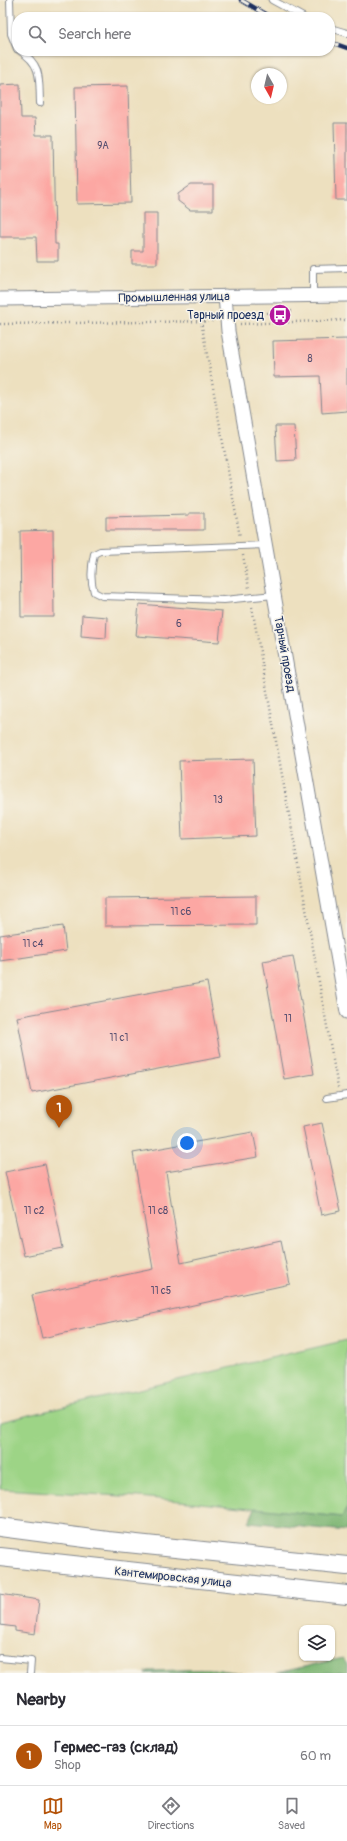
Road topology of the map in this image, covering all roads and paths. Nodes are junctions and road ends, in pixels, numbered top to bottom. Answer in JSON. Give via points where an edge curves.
{"nodes":[{"id":1,"x":10,"y":0,"type":"edge"},
{"id":2,"x":272,"y":0,"type":"edge"},
{"id":3,"x":294,"y":12,"type":"edge"},
{"id":4,"x":335,"y":29,"type":"edge"},
{"id":5,"x":347,"y":33,"type":"edge"},
{"id":6,"x":12,"y":36,"type":"edge"},
{"id":7,"x":28,"y":56,"type":"edge"},
{"id":8,"x":40,"y":103,"type":"dead end"},
{"id":9,"x":347,"y":268,"type":"edge"},
{"id":10,"x":313,"y":295,"type":"junction"},
{"id":11,"x":347,"y":295,"type":"edge"},
{"id":12,"x":225,"y":296,"type":"junction"},
{"id":13,"x":0,"y":299,"type":"edge"},
{"id":14,"x":293,"y":311,"type":"dead end"},
{"id":15,"x":285,"y":312,"type":"junction"},
{"id":16,"x":267,"y":313,"type":"dead end"},
{"id":17,"x":211,"y":320,"type":"dead end"},
{"id":18,"x":347,"y":320,"type":"edge"},
{"id":19,"x":201,"y":321,"type":"junction"},
{"id":20,"x":286,"y":322,"type":"junction"},
{"id":21,"x":0,"y":324,"type":"edge"},
{"id":22,"x":240,"y":324,"type":"dead end"},
{"id":23,"x":266,"y":545,"type":"junction"},
{"id":24,"x":242,"y":547,"type":"junction"},
{"id":25,"x":274,"y":595,"type":"junction"},
{"id":26,"x":250,"y":597,"type":"junction"},
{"id":27,"x":347,"y":1012,"type":"edge"},
{"id":28,"x":347,"y":1095,"type":"edge"},
{"id":29,"x":340,"y":1096,"type":"junction"},
{"id":30,"x":327,"y":1098,"type":"dead end"},
{"id":31,"x":0,"y":1527,"type":"edge"},
{"id":32,"x":0,"y":1556,"type":"edge"},
{"id":33,"x":347,"y":1566,"type":"edge"},
{"id":34,"x":347,"y":1595,"type":"edge"},
{"id":35,"x":0,"y":1658,"type":"edge"},
{"id":36,"x":30,"y":1673,"type":"edge"}],
"edges":[{"from":1,"to":6,"type":"lane"},
{"from":2,"to":3,"type":"lane"},
{"from":4,"to":5,"type":"lane"},
{"from":7,"to":8,"type":"lane","via":[[32,59],[39,74]]},
{"from":9,"to":10,"type":"lane","via":[[312,269]]},
{"from":10,"to":11,"type":"street","name":"Промышленная улица"},
{"from":10,"to":12,"type":"street","name":"Промышленная улица"},
{"from":12,"to":13,"type":"street","name":"Промышленная улица"},
{"from":12,"to":23,"type":"street","name":"Тарный проезд","via":[[228,331]]},
{"from":14,"to":15,"type":"path"},
{"from":15,"to":16,"type":"path"},
{"from":15,"to":20,"type":"path"},
{"from":17,"to":19,"type":"path"},
{"from":18,"to":20,"type":"path"},
{"from":19,"to":21,"type":"path"},
{"from":19,"to":24,"type":"path"},
{"from":20,"to":22,"type":"path"},
{"from":23,"to":24,"type":"lane"},
{"from":23,"to":25,"type":"street","name":"Тарный проезд"},
{"from":24,"to":26,"type":"path"},
{"from":24,"to":26,"type":"lane","via":[[100,551],[94,554],[91,583],[94,592],[102,596],[224,600]]},
{"from":25,"to":26,"type":"lane"},
{"from":25,"to":27,"type":"street","name":"Тарный проезд"},
{"from":26,"to":29,"type":"path"},
{"from":28,"to":29,"type":"lane"},
{"from":29,"to":30,"type":"lane"},
{"from":31,"to":33,"type":"main road"},
{"from":32,"to":34,"type":"main road","name":"Кантемировская улица"},
{"from":35,"to":36,"type":"lane","via":[[32,1661]]}]}
